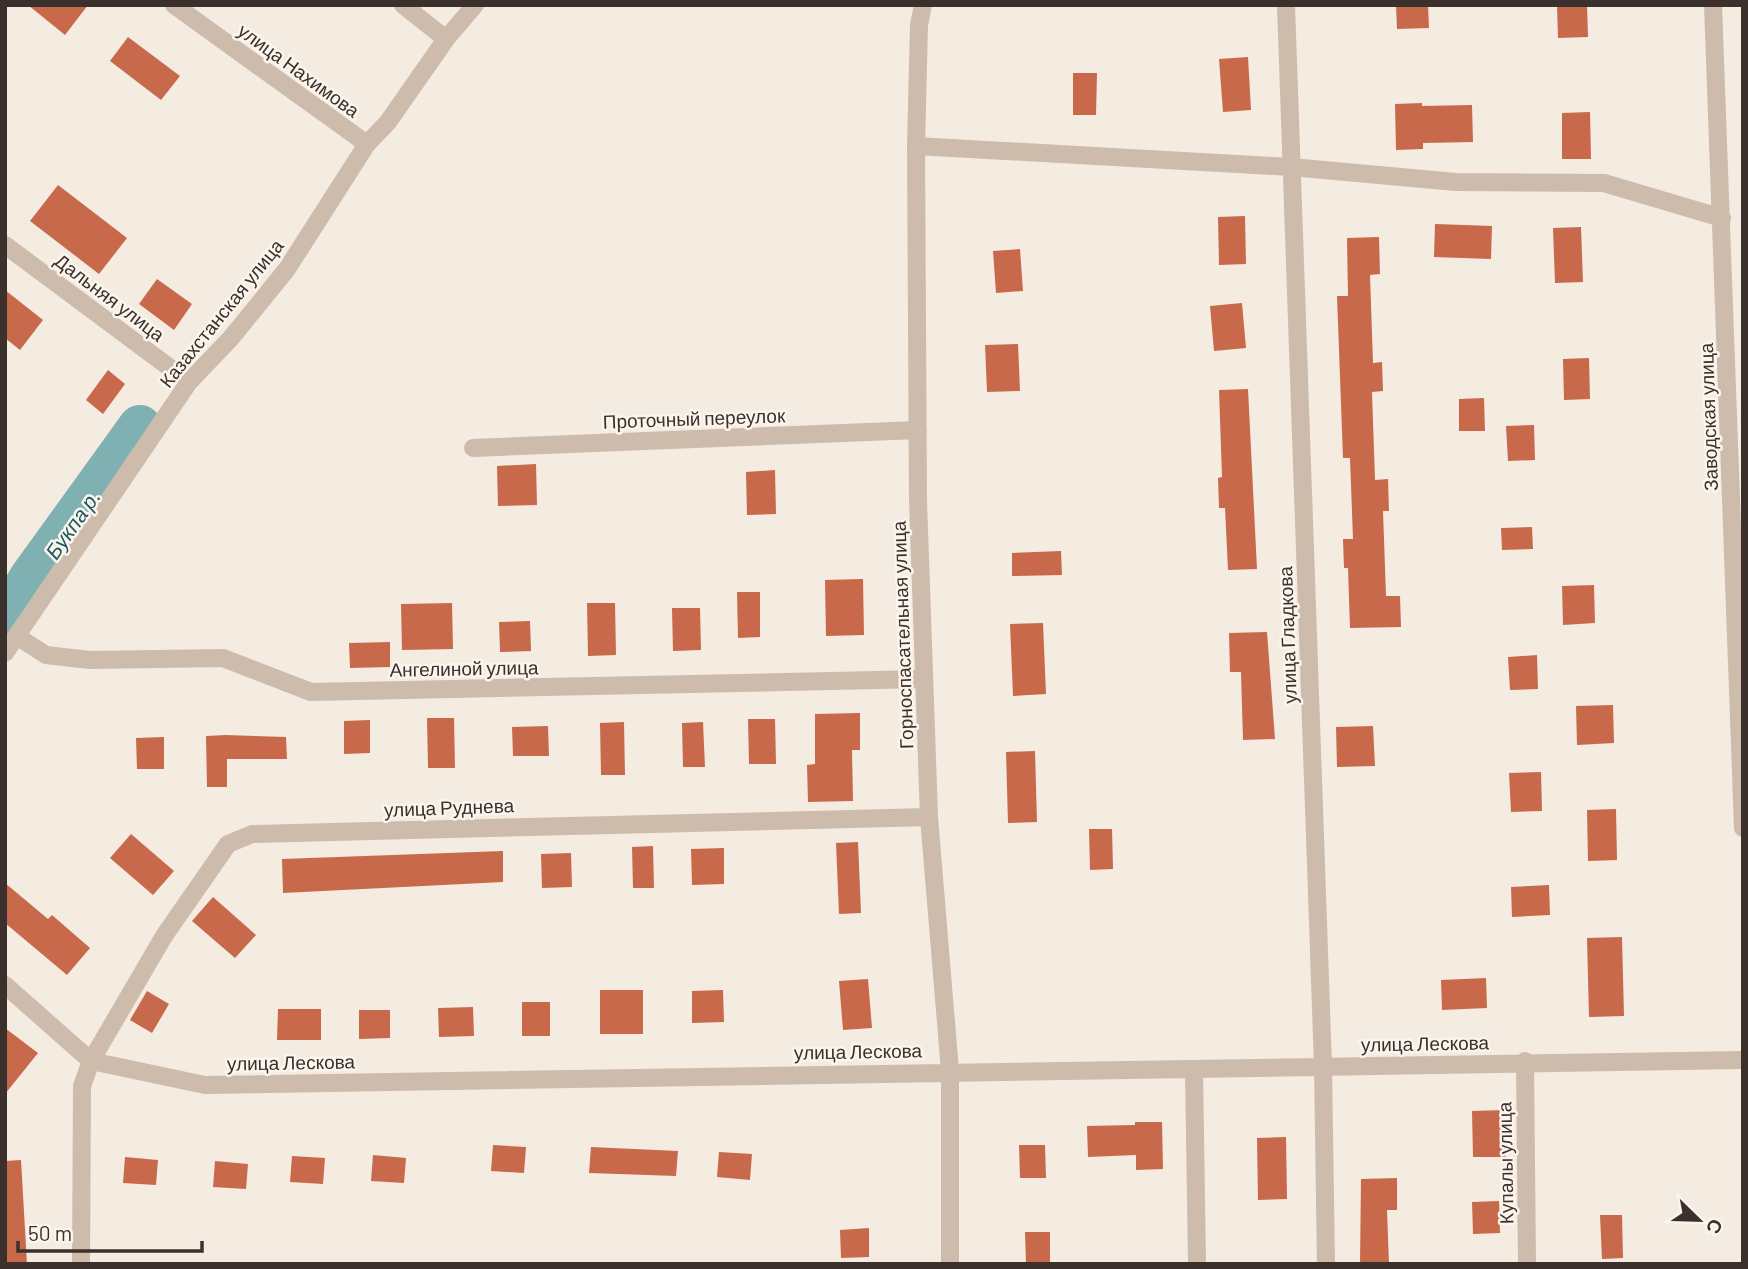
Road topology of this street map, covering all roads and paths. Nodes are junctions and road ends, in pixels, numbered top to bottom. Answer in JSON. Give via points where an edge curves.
{"nodes":[{"id":1,"x":174,"y":5,"type":"edge"},
{"id":2,"x":402,"y":5,"type":"edge"},
{"id":3,"x":475,"y":5,"type":"edge"},
{"id":4,"x":923,"y":5,"type":"edge"},
{"id":5,"x":1286,"y":5,"type":"edge"},
{"id":6,"x":1713,"y":5,"type":"edge"},
{"id":7,"x":446,"y":39,"type":"junction"},
{"id":8,"x":367,"y":144,"type":"junction"},
{"id":9,"x":916,"y":146,"type":"junction"},
{"id":10,"x":1291,"y":167,"type":"junction"},
{"id":11,"x":1722,"y":218,"type":"junction"},
{"id":12,"x":5,"y":245,"type":"edge"},
{"id":13,"x":189,"y":382,"type":"junction"},
{"id":14,"x":918,"y":429,"type":"junction"},
{"id":15,"x":472,"y":447,"type":"dead end"},
{"id":16,"x":18,"y":637,"type":"junction"},
{"id":17,"x":5,"y":653,"type":"edge"},
{"id":18,"x":923,"y":679,"type":"junction"},
{"id":19,"x":929,"y":817,"type":"junction"},
{"id":20,"x":1743,"y":828,"type":"edge"},
{"id":21,"x":5,"y":985,"type":"edge"},
{"id":22,"x":1743,"y":1060,"type":"edge"},
{"id":23,"x":91,"y":1061,"type":"junction"},
{"id":24,"x":1525,"y":1061,"type":"junction"},
{"id":25,"x":1323,"y":1066,"type":"junction"},
{"id":26,"x":950,"y":1070,"type":"junction"},
{"id":27,"x":1194,"y":1070,"type":"junction"},
{"id":28,"x":81,"y":1264,"type":"edge"},
{"id":29,"x":950,"y":1264,"type":"edge"},
{"id":30,"x":1197,"y":1264,"type":"edge"},
{"id":31,"x":1326,"y":1264,"type":"edge"},
{"id":32,"x":1527,"y":1264,"type":"edge"}],
"edges":[{"from":1,"to":8,"type":"street","name":"улица Нахимова"},
{"from":2,"to":7,"type":"street"},
{"from":3,"to":7,"type":"street","name":"Казахстанская улица"},
{"from":4,"to":9,"type":"street","name":"Горноспасательная улица"},
{"from":5,"to":10,"type":"street","name":"улица Гладкова"},
{"from":6,"to":11,"type":"street","name":"Заводская улица"},
{"from":7,"to":8,"type":"street","name":"Казахстанская улица","via":[[388,122]]},
{"from":8,"to":13,"type":"street","name":"Казахстанская улица","via":[[287,270]]},
{"from":9,"to":10,"type":"street"},
{"from":9,"to":14,"type":"street","name":"Горноспасательная улица"},
{"from":10,"to":11,"type":"street","via":[[1456,182],[1604,183]]},
{"from":10,"to":25,"type":"street","name":"улица Гладкова"},
{"from":11,"to":20,"type":"street","name":"Заводская улица"},
{"from":12,"to":13,"type":"street","name":"Дальняя улица"},
{"from":13,"to":16,"type":"street","name":"Казахстанская улица"},
{"from":14,"to":15,"type":"street","name":"Проточный переулок"},
{"from":14,"to":18,"type":"street","name":"Горноспасательная улица"},
{"from":16,"to":17,"type":"street","name":"Казахстанская улица"},
{"from":16,"to":18,"type":"street","name":"Ангелиной улица","via":[[46,655],[90,660],[222,658],[311,692]]},
{"from":18,"to":19,"type":"street","name":"Горноспасательная улица"},
{"from":19,"to":23,"type":"street","name":"улица Руднева","via":[[252,834],[228,844],[164,936]]},
{"from":19,"to":26,"type":"street","name":"Горноспасательная улица"},
{"from":21,"to":23,"type":"street","name":"улица Лескова"},
{"from":22,"to":24,"type":"street","name":"улица Лескова"},
{"from":23,"to":26,"type":"street","name":"улица Лескова","via":[[205,1085]]},
{"from":23,"to":28,"type":"street","name":"улица Руднева","via":[[82,1086]]},
{"from":24,"to":25,"type":"street","name":"улица Лескова"},
{"from":24,"to":32,"type":"street","name":"Купалы улица"},
{"from":25,"to":27,"type":"street","name":"улица Лескова"},
{"from":25,"to":31,"type":"street","name":"улица Гладкова"},
{"from":26,"to":27,"type":"street","name":"улица Лескова"},
{"from":26,"to":29,"type":"street","name":"Горноспасательная улица"},
{"from":27,"to":30,"type":"street"}]}
